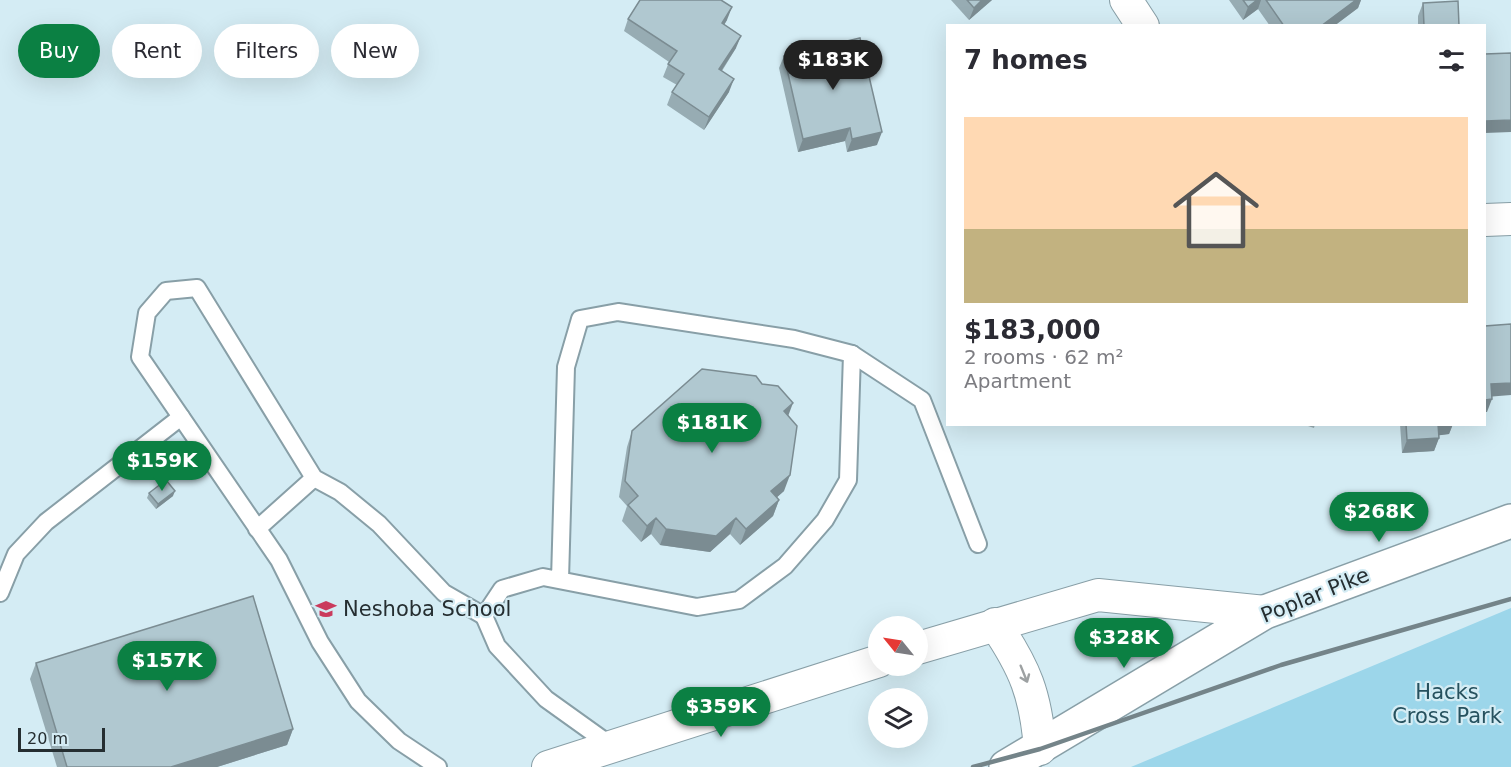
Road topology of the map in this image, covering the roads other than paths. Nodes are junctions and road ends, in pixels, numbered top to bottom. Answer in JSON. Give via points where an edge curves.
{"nodes":[{"id":1,"x":1126,"y":0,"type":"edge"},
{"id":2,"x":1142,"y":24,"type":"edge"},
{"id":3,"x":1511,"y":219,"type":"edge"},
{"id":4,"x":1486,"y":220,"type":"edge"},
{"id":5,"x":852,"y":354,"type":"junction"},
{"id":6,"x":182,"y":417,"type":"junction"},
{"id":7,"x":314,"y":478,"type":"junction"},
{"id":8,"x":1511,"y":521,"type":"edge"},
{"id":9,"x":257,"y":529,"type":"junction"},
{"id":10,"x":978,"y":544,"type":"dead end"},
{"id":11,"x":560,"y":580,"type":"junction"},
{"id":12,"x":0,"y":593,"type":"edge"},
{"id":13,"x":1265,"y":612,"type":"junction"},
{"id":14,"x":484,"y":616,"type":"junction"},
{"id":15,"x":995,"y":624,"type":"junction"},
{"id":16,"x":928,"y":645,"type":"edge"},
{"id":17,"x":868,"y":665,"type":"edge"},
{"id":18,"x":613,"y":747,"type":"junction"},
{"id":19,"x":1040,"y":748,"type":"junction"},
{"id":20,"x":438,"y":767,"type":"edge"},
{"id":21,"x":548,"y":767,"type":"edge"},
{"id":22,"x":1006,"y":767,"type":"edge"}],
"edges":[{"from":1,"to":2,"type":"street"},
{"from":3,"to":4,"type":"street"},
{"from":5,"to":10,"type":"lane","via":[[922,400]]},
{"from":5,"to":11,"type":"lane","via":[[848,480],[825,520],[785,566],[739,600],[697,607]]},
{"from":5,"to":11,"type":"lane","via":[[794,339],[618,312],[580,319],[566,367]]},
{"from":6,"to":7,"type":"lane","via":[[140,357],[147,313],[166,291],[197,288]]},
{"from":6,"to":9,"type":"lane"},
{"from":6,"to":12,"type":"lane","via":[[46,522],[16,554]]},
{"from":7,"to":9,"type":"lane"},
{"from":7,"to":14,"type":"lane","via":[[340,492],[379,524],[444,593]]},
{"from":8,"to":13,"type":"main road","name":"Poplar Pike"},
{"from":9,"to":20,"type":"lane","via":[[279,560],[320,642],[358,701],[399,741]]},
{"from":11,"to":14,"type":"lane","via":[[543,577],[502,589]]},
{"from":13,"to":15,"type":"street","via":[[1098,595]]},
{"from":13,"to":19,"type":"main road","name":"Poplar Pike"},
{"from":14,"to":18,"type":"lane","via":[[497,646],[546,699]]},
{"from":15,"to":16,"type":"street"},
{"from":15,"to":19,"type":"street","one_way":true,"via":[[1018,657],[1031,690]]},
{"from":17,"to":18,"type":"street"},
{"from":18,"to":21,"type":"street"},
{"from":19,"to":22,"type":"main road","name":"Poplar Pike"}]}
